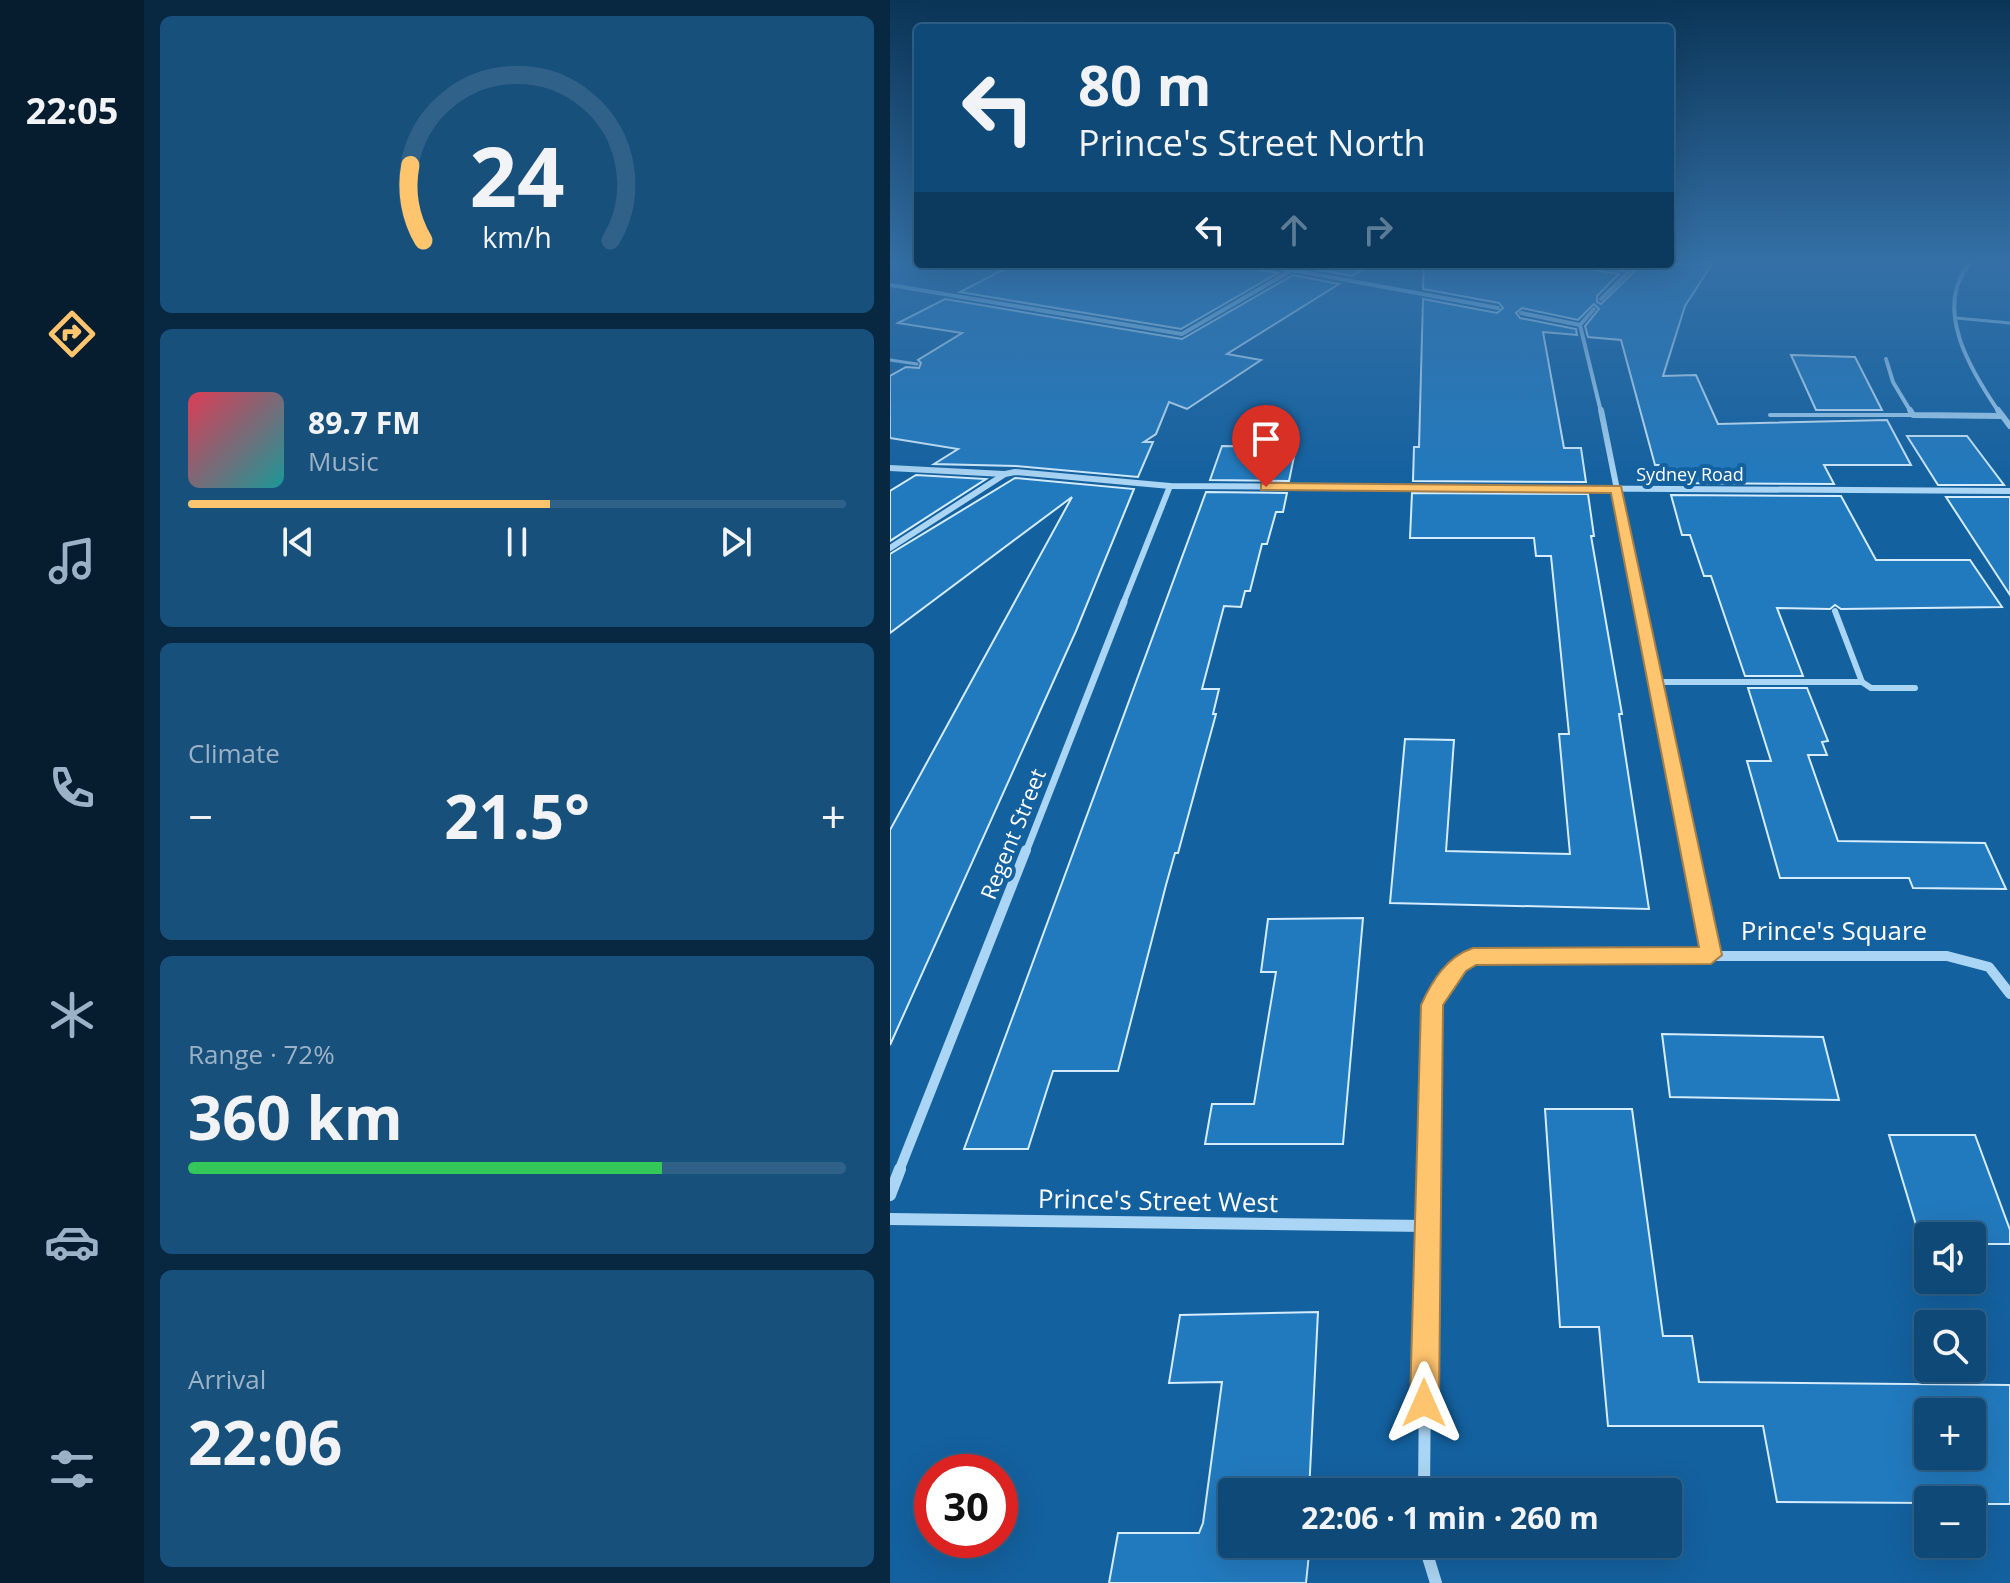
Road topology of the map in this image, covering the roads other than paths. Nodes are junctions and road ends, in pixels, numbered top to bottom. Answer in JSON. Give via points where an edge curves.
{"nodes":[{"id":1,"x":1585,"y":337,"type":"edge"},
{"id":2,"x":1962,"y":337,"type":"edge"},
{"id":3,"x":1886,"y":359,"type":"dead end"},
{"id":4,"x":890,"y":360,"type":"edge"},
{"id":5,"x":917,"y":364,"type":"dead end"},
{"id":6,"x":1770,"y":415,"type":"dead end"},
{"id":7,"x":1913,"y":415,"type":"junction"},
{"id":8,"x":2002,"y":416,"type":"junction"},
{"id":9,"x":2010,"y":426,"type":"edge"},
{"id":10,"x":890,"y":468,"type":"edge"},
{"id":11,"x":1005,"y":474,"type":"junction"},
{"id":12,"x":1170,"y":486,"type":"junction"},
{"id":13,"x":1617,"y":489,"type":"junction"},
{"id":14,"x":2010,"y":491,"type":"edge"},
{"id":15,"x":890,"y":548,"type":"edge"},
{"id":16,"x":1835,"y":611,"type":"dead end"},
{"id":17,"x":1655,"y":682,"type":"junction"},
{"id":18,"x":1862,"y":682,"type":"junction"},
{"id":19,"x":1915,"y":688,"type":"dead end"},
{"id":20,"x":1711,"y":955,"type":"junction"},
{"id":21,"x":2010,"y":994,"type":"edge"},
{"id":22,"x":890,"y":1195,"type":"edge"},
{"id":23,"x":890,"y":1219,"type":"edge"},
{"id":24,"x":1425,"y":1226,"type":"junction"},
{"id":25,"x":1424,"y":1478,"type":"edge"},
{"id":26,"x":1428,"y":1558,"type":"edge"},
{"id":27,"x":1436,"y":1583,"type":"edge"}],
"edges":[{"from":1,"to":13,"type":"street"},
{"from":2,"to":8,"type":"street","via":[[1975,379]]},
{"from":3,"to":7,"type":"street"},
{"from":4,"to":5,"type":"lane"},
{"from":6,"to":7,"type":"lane"},
{"from":7,"to":8,"type":"street"},
{"from":8,"to":9,"type":"street"},
{"from":10,"to":11,"type":"street","name":"Sydney Road"},
{"from":11,"to":12,"type":"street","name":"Sydney Road","via":[[1035,471]]},
{"from":11,"to":15,"type":"street"},
{"from":12,"to":13,"type":"street","name":"Sydney Road"},
{"from":12,"to":22,"type":"street","name":"Regent Street"},
{"from":13,"to":14,"type":"street","name":"Sydney Road"},
{"from":13,"to":17,"type":"street"},
{"from":16,"to":18,"type":"lane"},
{"from":17,"to":18,"type":"lane"},
{"from":17,"to":20,"type":"street"},
{"from":18,"to":19,"type":"lane","via":[[1871,688]]},
{"from":20,"to":21,"type":"street","name":"Prince's Square","via":[[1966,956],[1993,967]]},
{"from":20,"to":24,"type":"street","name":"Prince's Square","via":[[1473,956],[1459,965],[1432,1005]]},
{"from":23,"to":24,"type":"street","name":"Prince's Street West"},
{"from":24,"to":25,"type":"street","name":"Prince's Square"},
{"from":26,"to":27,"type":"street"}]}
